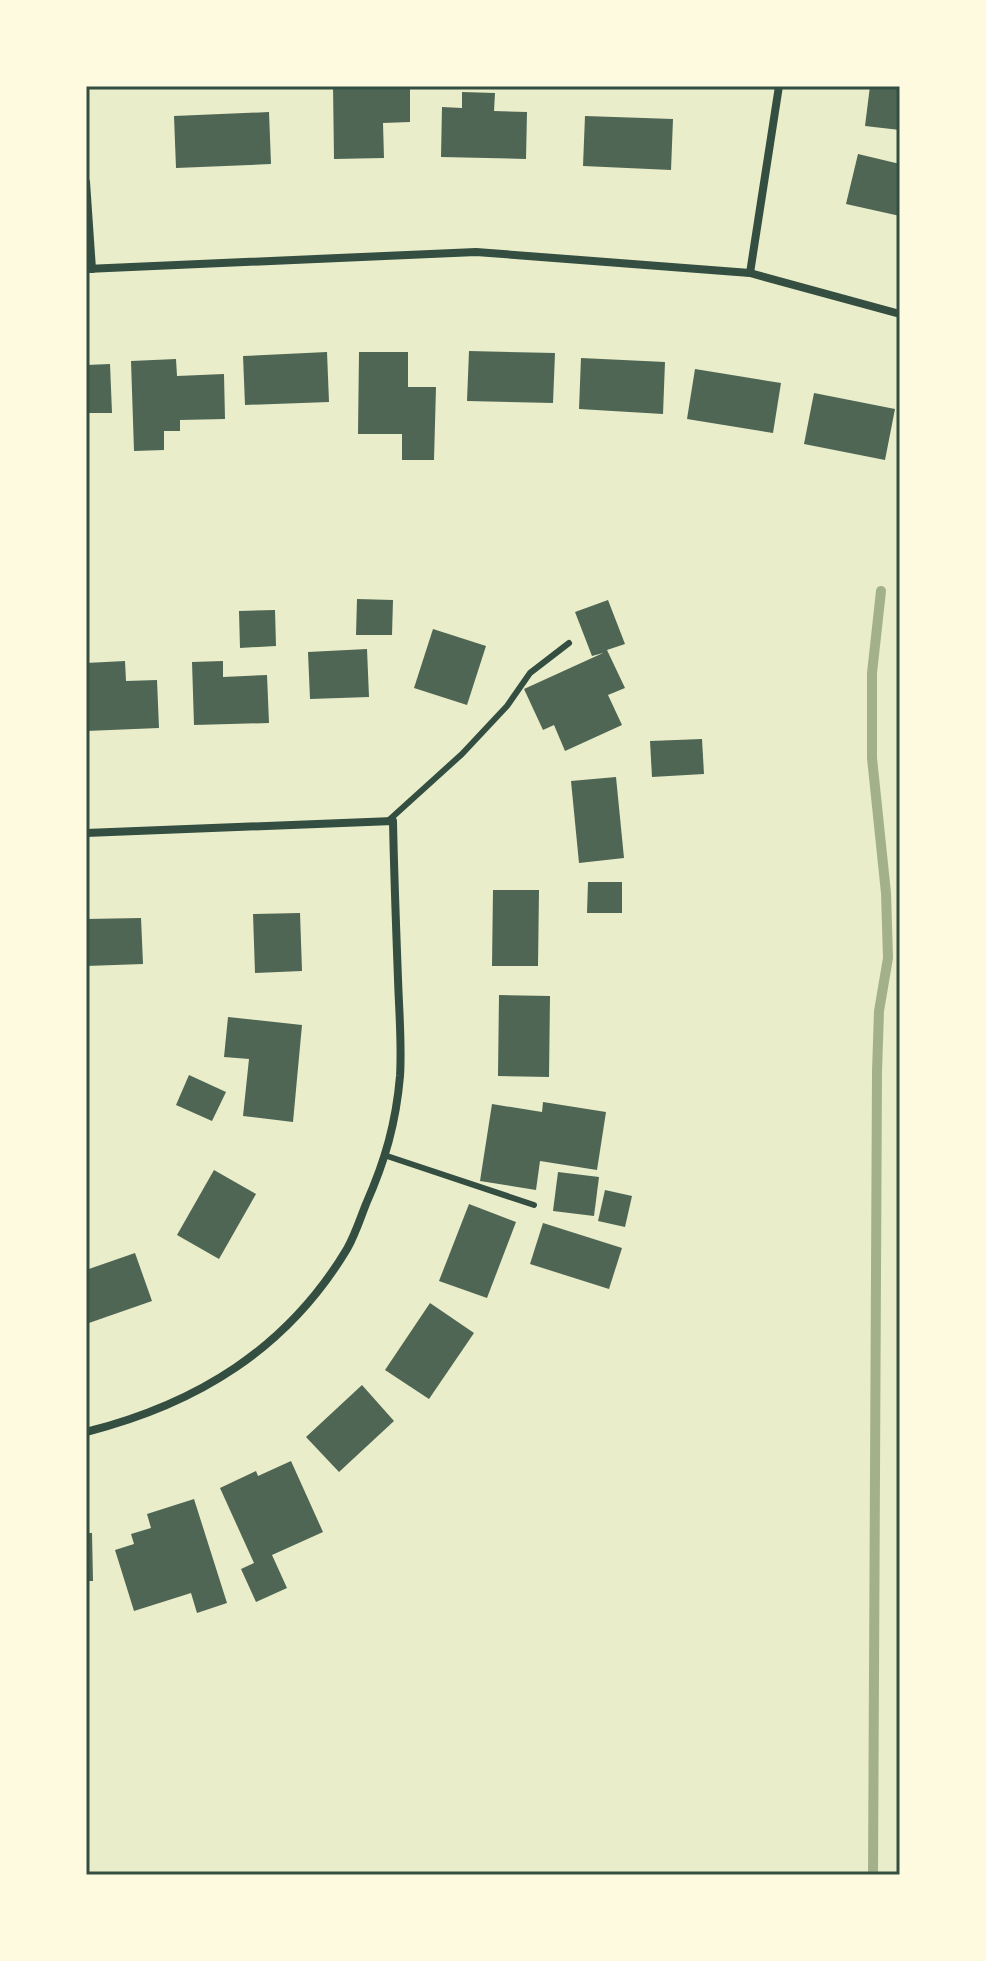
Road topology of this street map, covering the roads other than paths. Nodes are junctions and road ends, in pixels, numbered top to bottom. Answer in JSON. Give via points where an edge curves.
{"nodes":[{"id":1,"x":779,"y":86,"type":"edge"},
{"id":2,"x":86,"y":182,"type":"edge"},
{"id":3,"x":89,"y":269,"type":"edge"},
{"id":4,"x":750,"y":273,"type":"junction"},
{"id":5,"x":900,"y":314,"type":"edge"},
{"id":6,"x":569,"y":643,"type":"dead end"},
{"id":7,"x":388,"y":821,"type":"junction"},
{"id":8,"x":86,"y":833,"type":"edge"},
{"id":9,"x":387,"y":1156,"type":"junction"},
{"id":10,"x":534,"y":1205,"type":"dead end"},
{"id":11,"x":86,"y":1432,"type":"edge"}],
"edges":[{"from":1,"to":4,"type":"street"},
{"from":2,"to":3,"type":"street"},
{"from":3,"to":4,"type":"street","via":[[476,252]]},
{"from":4,"to":5,"type":"street"},
{"from":6,"to":7,"type":"lane","via":[[530,673],[462,754]]},
{"from":7,"to":8,"type":"street"},
{"from":7,"to":9,"type":"street","via":[[393,821],[400,1077]]},
{"from":9,"to":10,"type":"lane"},
{"from":9,"to":11,"type":"street","via":[[348,1247],[316,1293],[276,1335],[245,1363],[173,1405]]}]}
